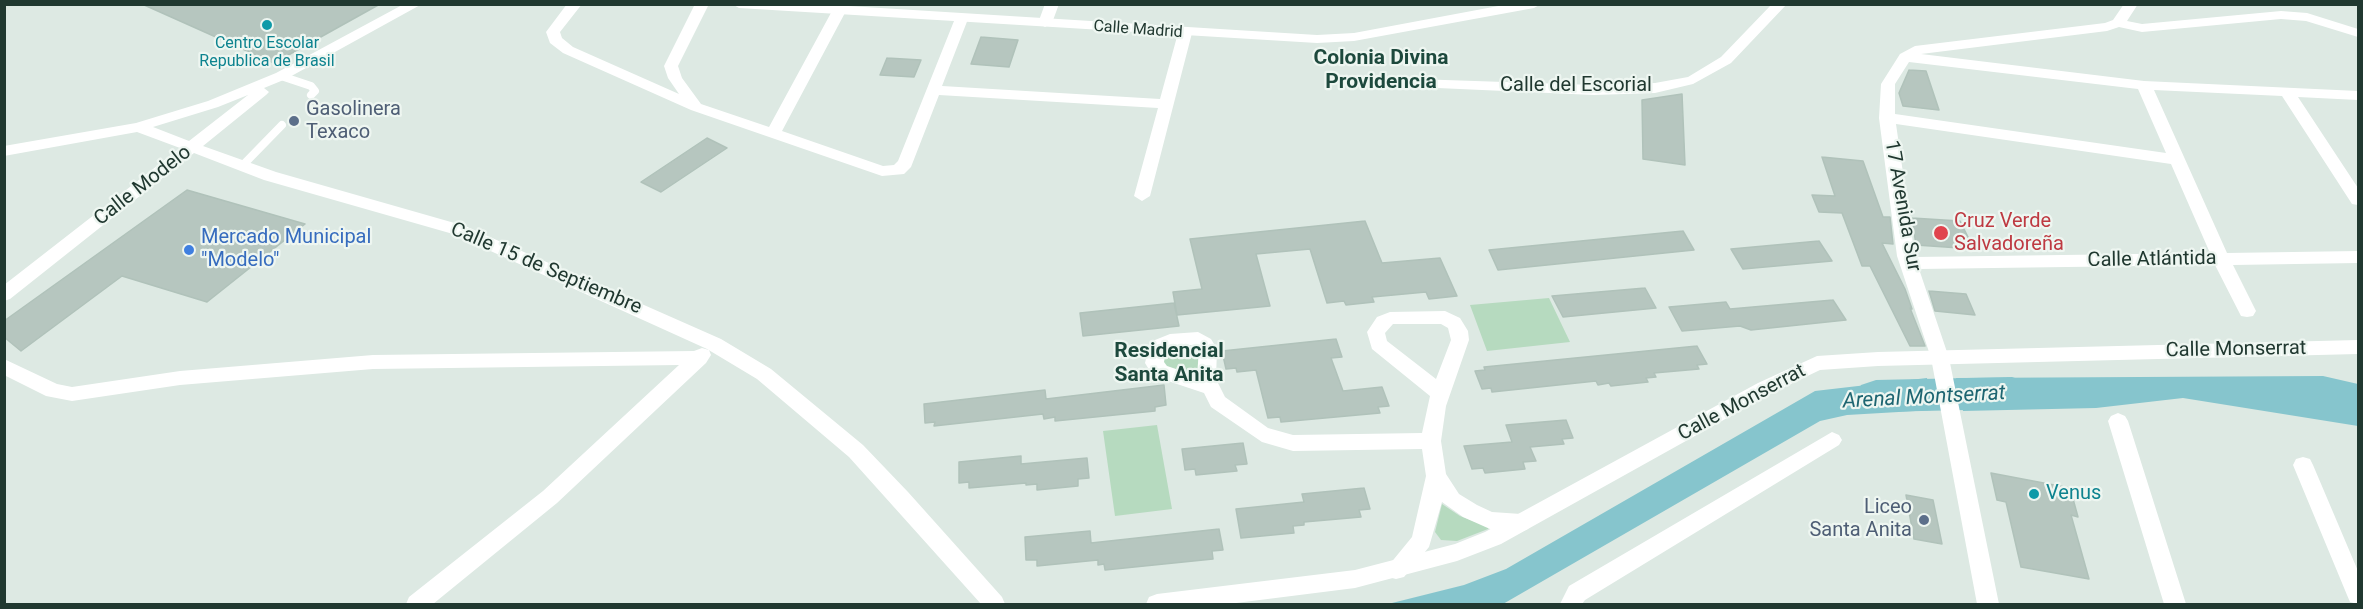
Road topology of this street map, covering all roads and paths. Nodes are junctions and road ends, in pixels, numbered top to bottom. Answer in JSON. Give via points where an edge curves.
{"nodes":[{"id":1,"x":415,"y":4,"type":"edge"},
{"id":2,"x":575,"y":4,"type":"edge"},
{"id":3,"x":702,"y":4,"type":"edge"},
{"id":4,"x":739,"y":4,"type":"edge"},
{"id":5,"x":1052,"y":4,"type":"edge"},
{"id":6,"x":1534,"y":4,"type":"edge"},
{"id":7,"x":1780,"y":4,"type":"edge"},
{"id":8,"x":2131,"y":4,"type":"edge"},
{"id":9,"x":810,"y":7,"type":"edge"},
{"id":10,"x":839,"y":11,"type":"junction"},
{"id":11,"x":962,"y":19,"type":"junction"},
{"id":12,"x":1045,"y":23,"type":"junction"},
{"id":13,"x":2118,"y":23,"type":"junction"},
{"id":14,"x":1185,"y":33,"type":"junction"},
{"id":15,"x":2358,"y":33,"type":"edge"},
{"id":16,"x":1905,"y":57,"type":"junction"},
{"id":17,"x":281,"y":76,"type":"junction"},
{"id":18,"x":1415,"y":83,"type":"dead end"},
{"id":19,"x":2144,"y":85,"type":"junction"},
{"id":20,"x":934,"y":90,"type":"junction"},
{"id":21,"x":2287,"y":92,"type":"junction"},
{"id":22,"x":311,"y":95,"type":"dead end"},
{"id":23,"x":2358,"y":95,"type":"edge"},
{"id":24,"x":1167,"y":104,"type":"junction"},
{"id":25,"x":696,"y":107,"type":"junction"},
{"id":26,"x":1887,"y":118,"type":"junction"},
{"id":27,"x":282,"y":125,"type":"dead end"},
{"id":28,"x":138,"y":127,"type":"junction"},
{"id":29,"x":773,"y":133,"type":"junction"},
{"id":30,"x":193,"y":147,"type":"junction"},
{"id":31,"x":4,"y":151,"type":"edge"},
{"id":32,"x":2178,"y":160,"type":"junction"},
{"id":33,"x":243,"y":165,"type":"junction"},
{"id":34,"x":1142,"y":196,"type":"dead end"},
{"id":35,"x":2358,"y":200,"type":"edge"},
{"id":36,"x":2358,"y":257,"type":"edge"},
{"id":37,"x":2221,"y":260,"type":"junction"},
{"id":38,"x":1909,"y":263,"type":"junction"},
{"id":39,"x":4,"y":295,"type":"edge"},
{"id":40,"x":2247,"y":311,"type":"dead end"},
{"id":41,"x":2358,"y":348,"type":"edge"},
{"id":42,"x":706,"y":351,"type":"junction"},
{"id":43,"x":4,"y":366,"type":"edge"},
{"id":44,"x":1941,"y":368,"type":"junction"},
{"id":45,"x":1211,"y":388,"type":"dead end"},
{"id":46,"x":1440,"y":393,"type":"junction"},
{"id":47,"x":2118,"y":421,"type":"dead end"},
{"id":48,"x":1832,"y":440,"type":"dead end"},
{"id":49,"x":1431,"y":441,"type":"junction"},
{"id":50,"x":2303,"y":465,"type":"dead end"},
{"id":51,"x":1436,"y":476,"type":"junction"},
{"id":52,"x":1521,"y":523,"type":"junction"},
{"id":53,"x":1396,"y":570,"type":"junction"},
{"id":54,"x":2358,"y":595,"type":"edge"},
{"id":55,"x":417,"y":604,"type":"edge"},
{"id":56,"x":994,"y":604,"type":"edge"},
{"id":57,"x":1157,"y":604,"type":"edge"},
{"id":58,"x":1571,"y":604,"type":"edge"},
{"id":59,"x":1988,"y":604,"type":"edge"},
{"id":60,"x":2175,"y":604,"type":"edge"}],
"edges":[{"from":1,"to":17,"type":"street","name":"Calle Modelo"},
{"from":2,"to":25,"type":"street","via":[[553,32],[555,40],[568,50]]},
{"from":3,"to":25,"type":"street","via":[[671,66]]},
{"from":4,"to":9,"type":"street","name":"Calle Madrid"},
{"from":5,"to":12,"type":"street"},
{"from":6,"to":14,"type":"street","name":"Calle Madrid","via":[[1354,37]]},
{"from":7,"to":18,"type":"street","name":"Calle del Escorial","via":[[1726,60],[1693,80],[1655,88],[1594,90]]},
{"from":8,"to":13,"type":"street"},
{"from":9,"to":10,"type":"street","name":"Calle Madrid"},
{"from":10,"to":11,"type":"street","name":"Calle Madrid"},
{"from":10,"to":29,"type":"street"},
{"from":11,"to":12,"type":"street","name":"Calle Madrid"},
{"from":11,"to":20,"type":"street"},
{"from":12,"to":14,"type":"street","name":"Calle Madrid"},
{"from":13,"to":15,"type":"street","via":[[2142,28],[2281,15],[2307,17]]},
{"from":13,"to":16,"type":"street","via":[[1940,44]]},
{"from":14,"to":24,"type":"street"},
{"from":16,"to":19,"type":"street"},
{"from":16,"to":26,"type":"street","name":"17 Avenida Sur","via":[[1888,84]]},
{"from":17,"to":22,"type":"lane","via":[[311,86],[315,91]]},
{"from":17,"to":28,"type":"street","name":"Calle Modelo","via":[[213,104]]},
{"from":17,"to":30,"type":"street","name":"Calle Modelo"},
{"from":19,"to":21,"type":"street"},
{"from":19,"to":32,"type":"street"},
{"from":20,"to":24,"type":"street"},
{"from":20,"to":29,"type":"street","via":[[905,163],[897,170],[882,171]]},
{"from":21,"to":23,"type":"street"},
{"from":21,"to":35,"type":"street"},
{"from":24,"to":34,"type":"street"},
{"from":25,"to":29,"type":"street"},
{"from":26,"to":32,"type":"street"},
{"from":26,"to":38,"type":"street","name":"17 Avenida Sur"},
{"from":27,"to":33,"type":"lane"},
{"from":28,"to":30,"type":"street","name":"Calle 15 de Septiembre"},
{"from":28,"to":31,"type":"street"},
{"from":30,"to":33,"type":"street","name":"Calle 15 de Septiembre"},
{"from":30,"to":39,"type":"street","name":"Calle Modelo"},
{"from":32,"to":37,"type":"street"},
{"from":33,"to":42,"type":"street","name":"Calle 15 de Septiembre","via":[[459,230]]},
{"from":36,"to":37,"type":"street","name":"Calle Atlántida"},
{"from":37,"to":38,"type":"street","name":"Calle Atlántida"},
{"from":37,"to":40,"type":"street"},
{"from":38,"to":44,"type":"street","name":"17 Avenida Sur"},
{"from":41,"to":44,"type":"street","name":"Calle Monserrat"},
{"from":42,"to":43,"type":"street","via":[[374,362],[180,378],[72,394],[53,391]]},
{"from":42,"to":55,"type":"street","via":[[550,497]]},
{"from":42,"to":56,"type":"street","name":"Calle 15 de Septiembre","via":[[764,374],[856,451]]},
{"from":44,"to":52,"type":"street","name":"Calle Monserrat","via":[[1817,363]]},
{"from":44,"to":59,"type":"street","name":"17 Avenida Sur"},
{"from":45,"to":49,"type":"street","via":[[1218,402],[1262,434],[1293,443]]},
{"from":46,"to":46,"type":"street","via":[[1460,340],[1454,323],[1445,317],[1390,318],[1383,322],[1376,332],[1379,344]]},
{"from":46,"to":49,"type":"street"},
{"from":47,"to":60,"type":"street"},
{"from":48,"to":58,"type":"street","via":[[1577,593]]},
{"from":49,"to":51,"type":"street"},
{"from":50,"to":54,"type":"street"},
{"from":51,"to":52,"type":"street","via":[[1452,500],[1470,511],[1490,520]]},
{"from":51,"to":53,"type":"street","via":[[1421,541]]},
{"from":52,"to":53,"type":"street","name":"Calle Monserrat","via":[[1467,549]]},
{"from":53,"to":57,"type":"street","name":"Calle Monserrat","via":[[1355,579]]}]}
